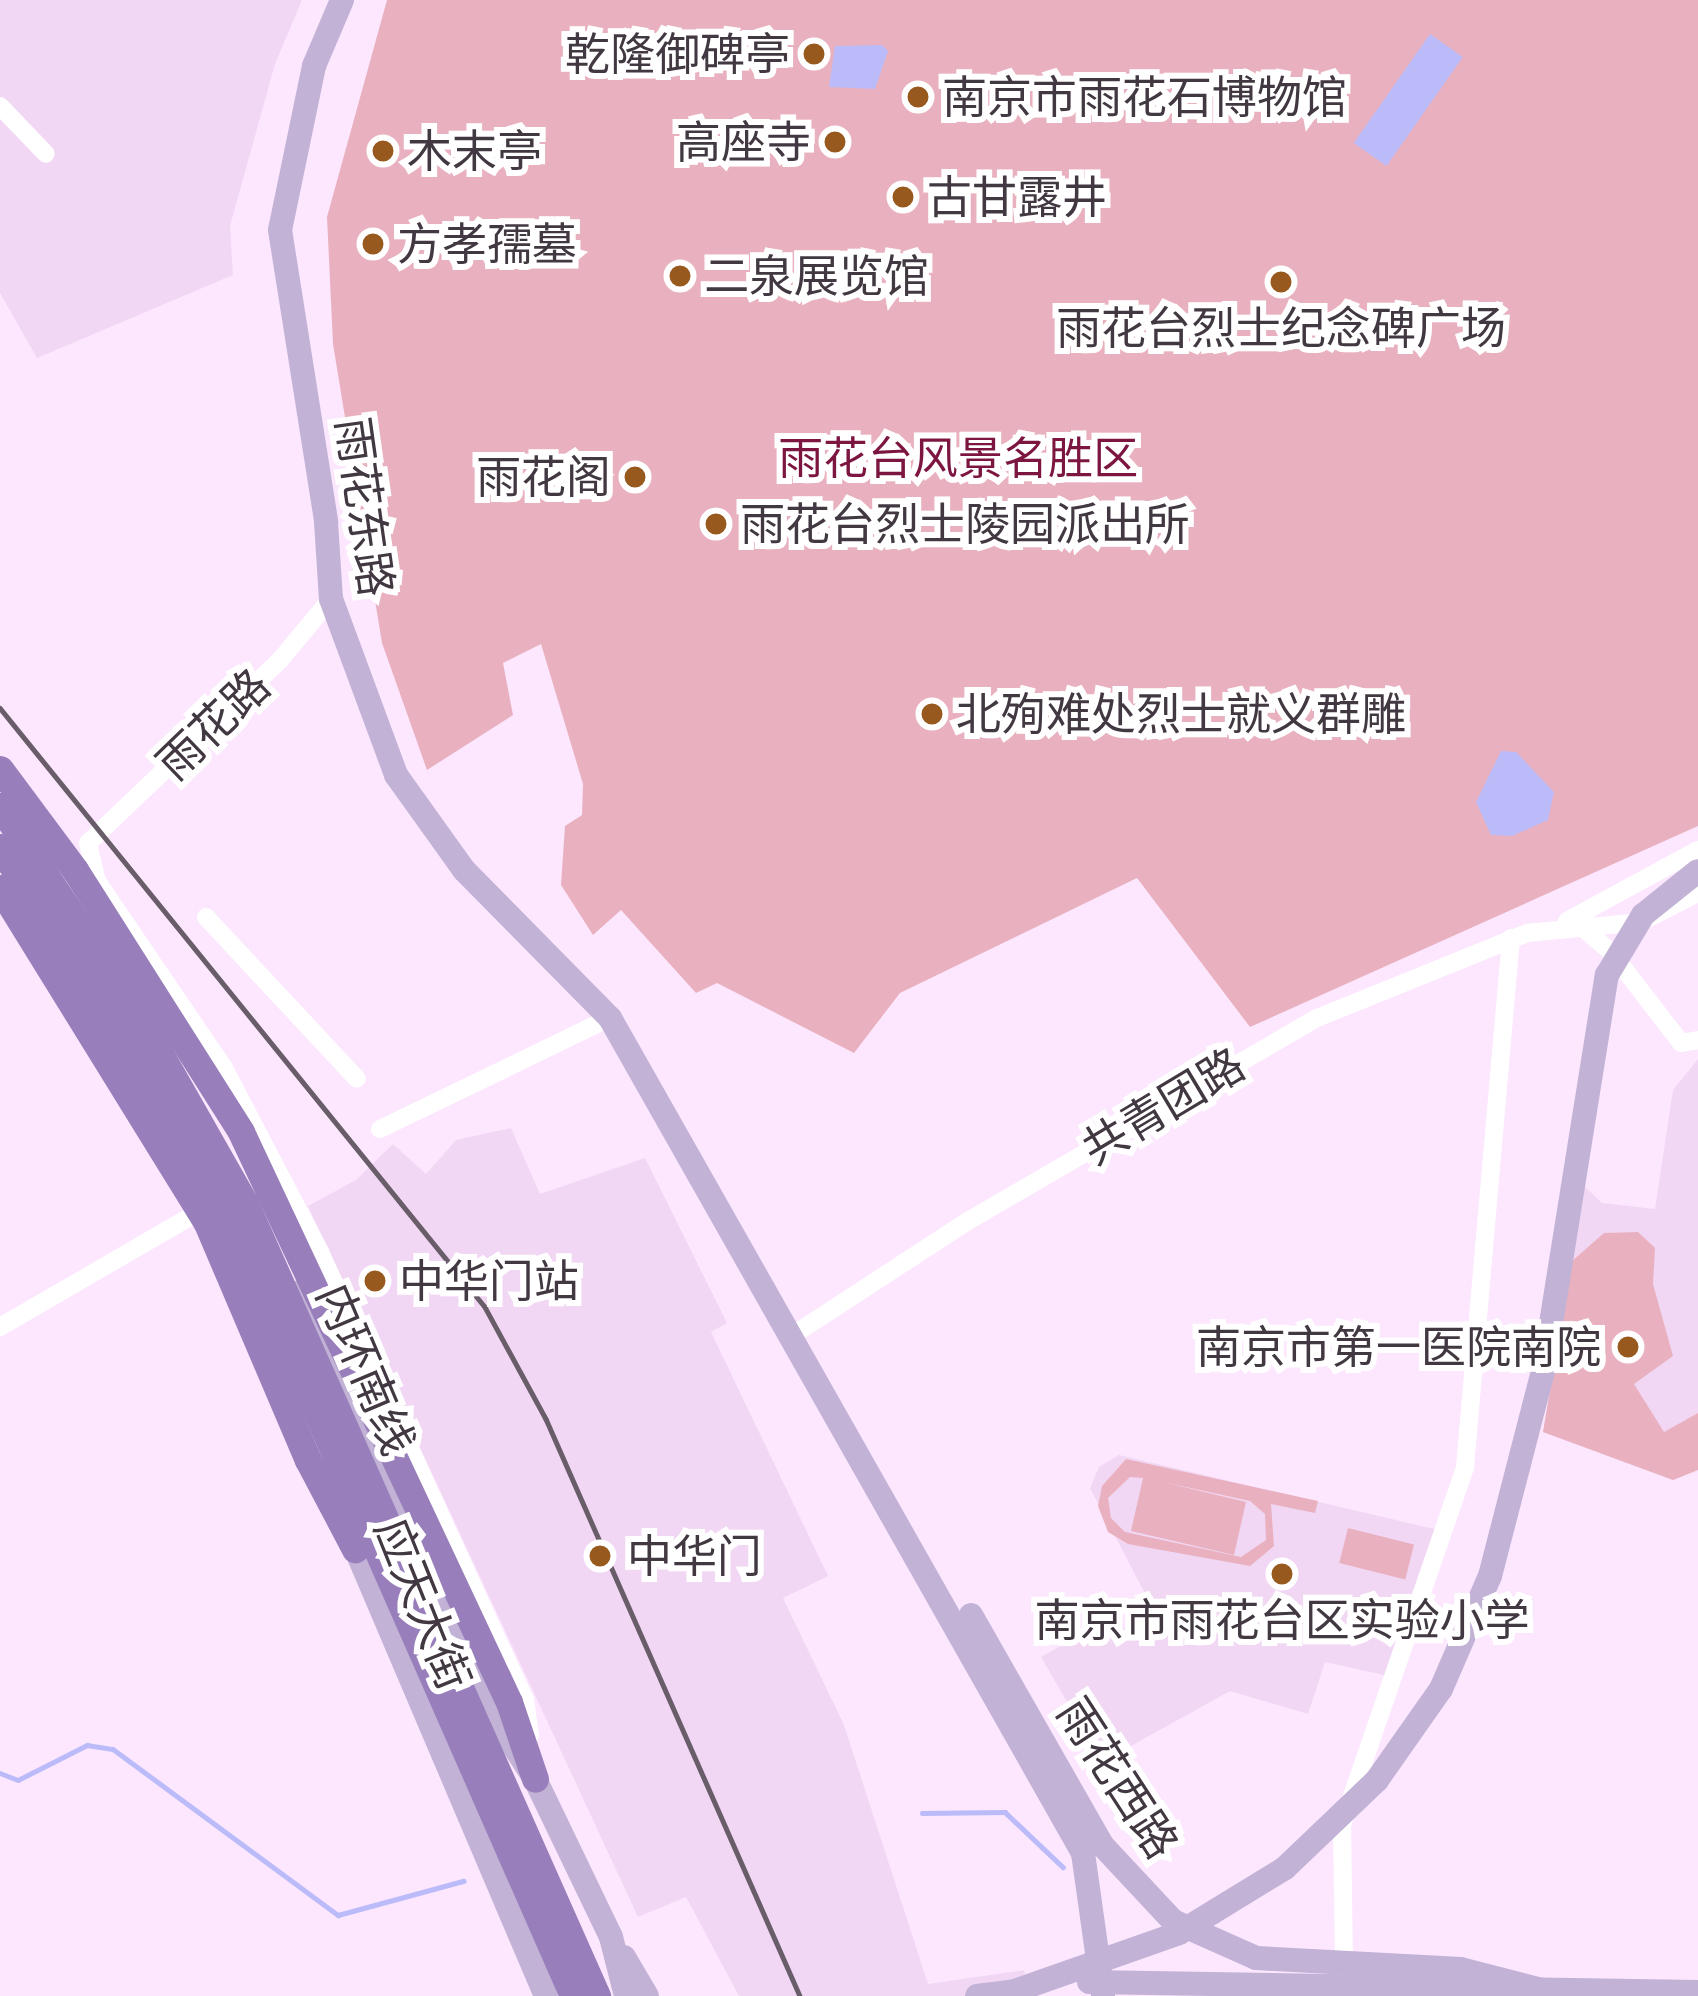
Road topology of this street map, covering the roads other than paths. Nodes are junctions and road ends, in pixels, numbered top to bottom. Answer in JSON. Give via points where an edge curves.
{"nodes":[{"id":1,"x":342,"y":0,"type":"edge"},
{"id":2,"x":0,"y":106,"type":"edge"},
{"id":3,"x":46,"y":154,"type":"dead end"},
{"id":4,"x":331,"y":599,"type":"junction"},
{"id":5,"x":0,"y":752,"type":"edge"},
{"id":6,"x":0,"y":769,"type":"edge"},
{"id":7,"x":0,"y":788,"type":"edge"},
{"id":8,"x":0,"y":806,"type":"edge"},
{"id":9,"x":88,"y":843,"type":"junction"},
{"id":10,"x":0,"y":847,"type":"edge"},
{"id":11,"x":1698,"y":850,"type":"edge"},
{"id":12,"x":1698,"y":871,"type":"edge"},
{"id":13,"x":0,"y":873,"type":"edge"},
{"id":14,"x":0,"y":888,"type":"edge"},
{"id":15,"x":1698,"y":893,"type":"edge"},
{"id":16,"x":206,"y":917,"type":"dead end"},
{"id":17,"x":1579,"y":924,"type":"junction"},
{"id":18,"x":1558,"y":926,"type":"junction"},
{"id":19,"x":1511,"y":938,"type":"junction"},
{"id":20,"x":610,"y":1018,"type":"junction"},
{"id":21,"x":1698,"y":1040,"type":"edge"},
{"id":22,"x":357,"y":1079,"type":"dead end"},
{"id":23,"x":380,"y":1129,"type":"dead end"},
{"id":24,"x":283,"y":1158,"type":"junction"},
{"id":25,"x":254,"y":1188,"type":"junction"},
{"id":26,"x":209,"y":1207,"type":"junction"},
{"id":27,"x":0,"y":1328,"type":"edge"},
{"id":28,"x":793,"y":1335,"type":"junction"},
{"id":29,"x":355,"y":1549,"type":"junction"},
{"id":30,"x":535,"y":1779,"type":"junction"},
{"id":31,"x":1140,"y":1892,"type":"junction"},
{"id":32,"x":1092,"y":1901,"type":"junction"},
{"id":33,"x":611,"y":1936,"type":"junction"},
{"id":34,"x":1344,"y":1965,"type":"junction"},
{"id":35,"x":1698,"y":1992,"type":"edge"},
{"id":36,"x":1009,"y":1993,"type":"junction"},
{"id":37,"x":1557,"y":1994,"type":"edge"},
{"id":38,"x":546,"y":1996,"type":"edge"},
{"id":39,"x":573,"y":1996,"type":"edge"},
{"id":40,"x":596,"y":1996,"type":"edge"},
{"id":41,"x":626,"y":1996,"type":"edge"},
{"id":42,"x":646,"y":1996,"type":"edge"},
{"id":43,"x":977,"y":1996,"type":"edge"},
{"id":44,"x":1103,"y":1996,"type":"edge"}],
"edges":[{"from":1,"to":4,"type":"main road","name":"雨花东路","via":[[314,67],[280,230]]},
{"from":2,"to":3,"type":"street"},
{"from":4,"to":9,"type":"street","name":"雨花路","via":[[280,660]]},
{"from":4,"to":20,"type":"main road","name":"雨花东路","via":[[396,775],[464,869]]},
{"from":5,"to":9,"type":"street","via":[[57,829],[71,843]]},
{"from":6,"to":30,"type":"highway","via":[[75,870],[241,1132],[509,1702]]},
{"from":7,"to":25,"type":"main road","name":"应天大街","via":[[227,1132]]},
{"from":8,"to":40,"type":"highway","name":"内环南线","via":[[141,1020],[245,1203]]},
{"from":9,"to":24,"type":"street","name":"应天大街","via":[[97,881]]},
{"from":10,"to":39,"type":"highway","name":"内环南线","via":[[183,1136],[250,1263]]},
{"from":11,"to":18,"type":"street","name":"共青团路"},
{"from":12,"to":36,"type":"main road","via":[[1643,915],[1606,975],[1559,1297],[1475,1616],[1441,1689],[1388,1766],[1318,1841],[1198,1924],[1091,1970]]},
{"from":13,"to":26,"type":"main road","name":"应天大街"},
{"from":14,"to":29,"type":"highway","via":[[206,1221]]},
{"from":15,"to":17,"type":"street","name":"共青团路","via":[[1641,922]]},
{"from":16,"to":22,"type":"street"},
{"from":17,"to":18,"type":"street","name":"共青团路"},
{"from":17,"to":21,"type":"street","via":[[1611,952],[1681,1043]]},
{"from":18,"to":19,"type":"street","name":"共青团路"},
{"from":19,"to":28,"type":"street","name":"共青团路","via":[[1365,995],[1251,1054]]},
{"from":19,"to":34,"type":"street","via":[[1465,1467],[1342,1826]]},
{"from":20,"to":23,"type":"street"},
{"from":20,"to":28,"type":"main road","name":"雨花西路"},
{"from":24,"to":25,"type":"street"},
{"from":24,"to":30,"type":"street","name":"应天大街","via":[[525,1699]]},
{"from":25,"to":26,"type":"street"},
{"from":25,"to":30,"type":"main road","name":"应天大街","via":[[492,1712]]},
{"from":26,"to":27,"type":"street"},
{"from":26,"to":29,"type":"main road","name":"应天大街"},
{"from":28,"to":31,"type":"main road","name":"雨花西路","via":[[966,1606],[1095,1835]]},
{"from":28,"to":32,"type":"main road","name":"雨花西路","via":[[1083,1853]]},
{"from":29,"to":38,"type":"main road","name":"应天大街"},
{"from":30,"to":33,"type":"main road","name":"应天大街"},
{"from":31,"to":32,"type":"main road","via":[[1111,1878]]},
{"from":31,"to":34,"type":"main road","name":"雨花西路","via":[[1173,1921],[1227,1949]]},
{"from":32,"to":44,"type":"main road","name":"雨花西路"},
{"from":33,"to":41,"type":"main road","name":"应天大街"},
{"from":33,"to":42,"type":"main road","name":"应天大街"},
{"from":34,"to":37,"type":"main road","name":"雨花西路","via":[[1461,1969]]},
{"from":35,"to":37,"type":"main road","name":"雨花西路"},
{"from":36,"to":37,"type":"main road","name":"雨花西路","via":[[1148,1980]]},
{"from":36,"to":43,"type":"main road"}]}
